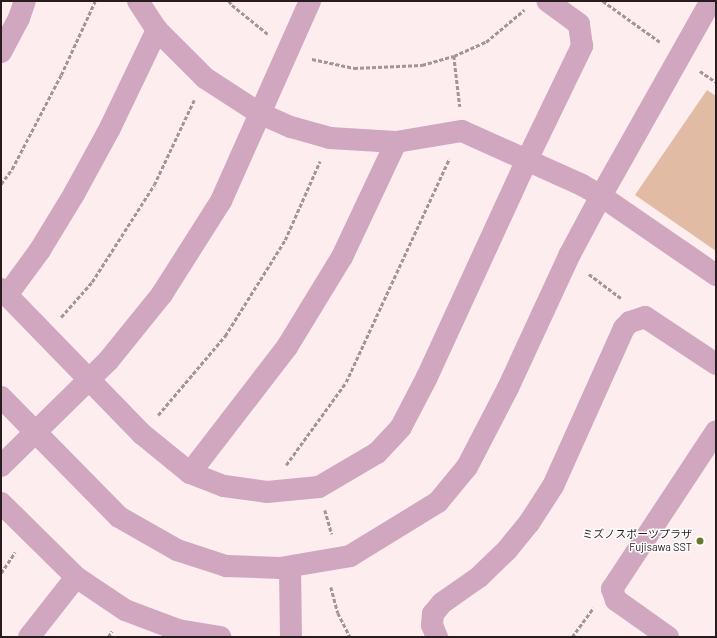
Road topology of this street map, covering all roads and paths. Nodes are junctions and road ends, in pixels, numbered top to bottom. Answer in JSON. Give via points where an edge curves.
{"nodes":[{"id":1,"x":25,"y":1,"type":"edge"},
{"id":2,"x":95,"y":1,"type":"edge"},
{"id":3,"x":138,"y":1,"type":"edge"},
{"id":4,"x":310,"y":1,"type":"edge"},
{"id":5,"x":711,"y":1,"type":"edge"},
{"id":6,"x":538,"y":4,"type":"edge"},
{"id":7,"x":157,"y":30,"type":"junction"},
{"id":8,"x":1,"y":52,"type":"edge"},
{"id":9,"x":454,"y":56,"type":"junction"},
{"id":10,"x":354,"y":68,"type":"dead end"},
{"id":11,"x":205,"y":78,"type":"junction"},
{"id":12,"x":259,"y":113,"type":"junction"},
{"id":13,"x":462,"y":131,"type":"junction"},
{"id":14,"x":330,"y":138,"type":"junction"},
{"id":15,"x":396,"y":142,"type":"junction"},
{"id":16,"x":527,"y":160,"type":"junction"},
{"id":17,"x":1,"y":184,"type":"edge"},
{"id":18,"x":601,"y":196,"type":"junction"},
{"id":19,"x":589,"y":274,"type":"dead end"},
{"id":20,"x":716,"y":275,"type":"edge"},
{"id":21,"x":4,"y":292,"type":"edge"},
{"id":22,"x":645,"y":317,"type":"junction"},
{"id":23,"x":46,"y":333,"type":"junction"},
{"id":24,"x":716,"y":364,"type":"edge"},
{"id":25,"x":90,"y":379,"type":"junction"},
{"id":26,"x":1,"y":396,"type":"edge"},
{"id":27,"x":36,"y":431,"type":"junction"},
{"id":28,"x":716,"y":431,"type":"edge"},
{"id":29,"x":142,"y":434,"type":"junction"},
{"id":30,"x":1,"y":466,"type":"edge"},
{"id":31,"x":190,"y":473,"type":"junction"},
{"id":32,"x":319,"y":487,"type":"junction"},
{"id":33,"x":267,"y":492,"type":"junction"},
{"id":34,"x":1,"y":503,"type":"edge"},
{"id":35,"x":333,"y":535,"type":"dead end"},
{"id":36,"x":290,"y":567,"type":"junction"},
{"id":37,"x":76,"y":577,"type":"junction"},
{"id":38,"x":331,"y":587,"type":"dead end"},
{"id":39,"x":612,"y":589,"type":"junction"},
{"id":40,"x":176,"y":634,"type":"edge"},
{"id":41,"x":656,"y":634,"type":"edge"},
{"id":42,"x":30,"y":637,"type":"edge"},
{"id":43,"x":220,"y":637,"type":"edge"},
{"id":44,"x":291,"y":637,"type":"edge"},
{"id":45,"x":350,"y":637,"type":"edge"},
{"id":46,"x":437,"y":637,"type":"edge"},
{"id":47,"x":572,"y":637,"type":"edge"}],
"edges":[{"from":1,"to":8,"type":"street"},
{"from":2,"to":17,"type":"path","via":[[61,75]]},
{"from":3,"to":7,"type":"street"},
{"from":4,"to":12,"type":"street"},
{"from":5,"to":18,"type":"street"},
{"from":6,"to":9,"type":"path","via":[[486,42]]},
{"from":6,"to":16,"type":"street","via":[[579,24],[582,46]]},
{"from":7,"to":11,"type":"street"},
{"from":7,"to":21,"type":"street","via":[[110,128],[74,194],[40,250]]},
{"from":9,"to":10,"type":"path","via":[[422,65]]},
{"from":9,"to":13,"type":"path"},
{"from":11,"to":12,"type":"street"},
{"from":11,"to":23,"type":"path","via":[[154,185],[92,282]]},
{"from":12,"to":14,"type":"street","via":[[291,127]]},
{"from":12,"to":25,"type":"street","via":[[221,201],[162,294],[108,361]]},
{"from":13,"to":15,"type":"street"},
{"from":13,"to":16,"type":"street"},
{"from":13,"to":33,"type":"path","via":[[346,382]]},
{"from":14,"to":15,"type":"street"},
{"from":14,"to":29,"type":"path","via":[[285,240],[225,336]]},
{"from":15,"to":31,"type":"street","via":[[342,257],[287,347]]},
{"from":16,"to":18,"type":"street"},
{"from":16,"to":32,"type":"street","via":[[427,378],[401,427],[377,453]]},
{"from":18,"to":20,"type":"street"},
{"from":18,"to":36,"type":"street","via":[[570,254],[508,388],[467,467],[438,502],[350,556]]},
{"from":19,"to":22,"type":"path"},
{"from":21,"to":23,"type":"street"},
{"from":22,"to":24,"type":"street"},
{"from":22,"to":46,"type":"street","via":[[630,322],[624,328],[554,486],[529,522],[507,550],[478,577],[442,603],[433,614],[432,625]]},
{"from":23,"to":25,"type":"street"},
{"from":25,"to":27,"type":"street"},
{"from":25,"to":29,"type":"street"},
{"from":26,"to":27,"type":"street"},
{"from":27,"to":30,"type":"street"},
{"from":27,"to":36,"type":"street","via":[[119,517],[177,550],[226,566]]},
{"from":28,"to":39,"type":"street"},
{"from":29,"to":31,"type":"street"},
{"from":31,"to":33,"type":"street","via":[[224,486]]},
{"from":32,"to":33,"type":"street"},
{"from":32,"to":35,"type":"path"},
{"from":34,"to":37,"type":"street"},
{"from":36,"to":44,"type":"street"},
{"from":37,"to":40,"type":"street","via":[[125,610]]},
{"from":37,"to":42,"type":"street"},
{"from":38,"to":45,"type":"path","via":[[338,613]]},
{"from":39,"to":41,"type":"street","via":[[616,600]]},
{"from":39,"to":47,"type":"path","via":[[595,605]]},
{"from":40,"to":43,"type":"street"}]}
